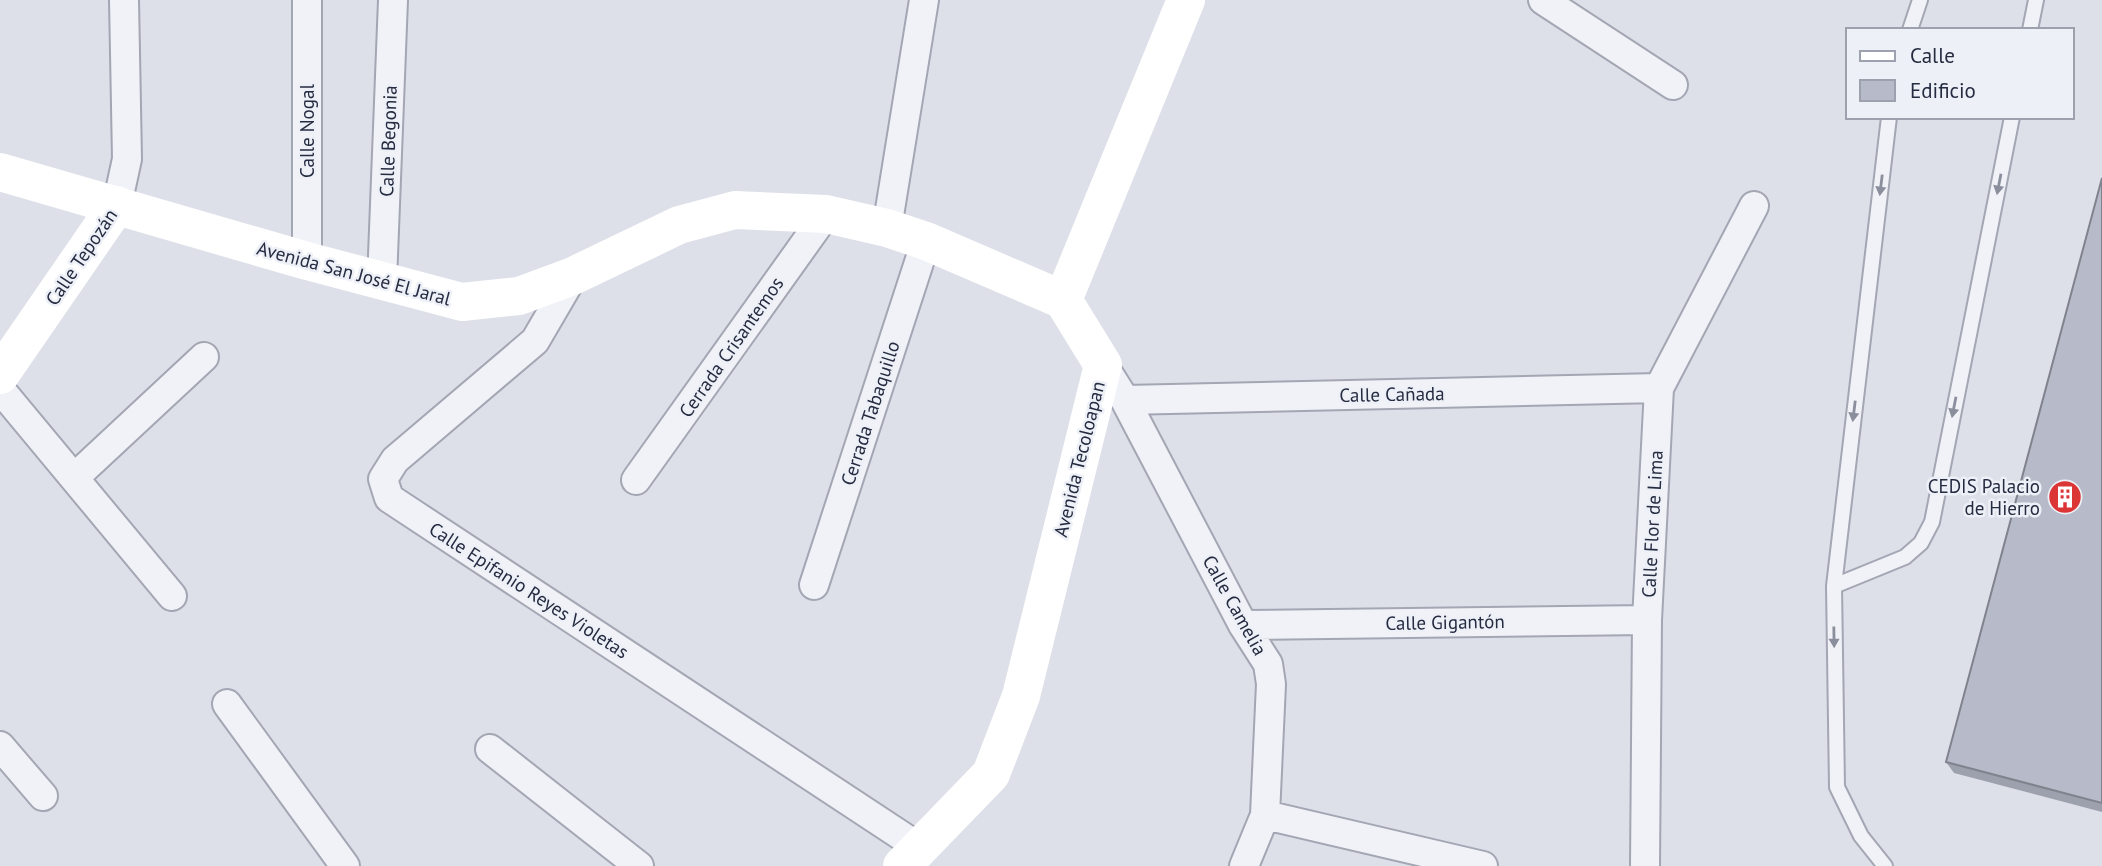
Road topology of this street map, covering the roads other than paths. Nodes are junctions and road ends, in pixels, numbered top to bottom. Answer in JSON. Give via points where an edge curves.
{"nodes":[{"id":1,"x":124,"y":0,"type":"edge"},
{"id":2,"x":307,"y":0,"type":"edge"},
{"id":3,"x":393,"y":0,"type":"edge"},
{"id":4,"x":925,"y":0,"type":"edge"},
{"id":5,"x":1186,"y":0,"type":"edge"},
{"id":6,"x":1543,"y":0,"type":"edge"},
{"id":7,"x":1920,"y":0,"type":"edge"},
{"id":8,"x":2036,"y":0,"type":"edge"},
{"id":9,"x":1911,"y":28,"type":"edge"},
{"id":10,"x":2030,"y":28,"type":"edge"},
{"id":11,"x":1673,"y":85,"type":"dead end"},
{"id":12,"x":1889,"y":119,"type":"edge"},
{"id":13,"x":2012,"y":119,"type":"edge"},
{"id":14,"x":0,"y":172,"type":"edge"},
{"id":15,"x":117,"y":205,"type":"junction"},
{"id":16,"x":1754,"y":206,"type":"dead end"},
{"id":17,"x":826,"y":214,"type":"junction"},
{"id":18,"x":887,"y":228,"type":"junction"},
{"id":19,"x":926,"y":241,"type":"junction"},
{"id":20,"x":307,"y":261,"type":"junction"},
{"id":21,"x":573,"y":276,"type":"junction"},
{"id":22,"x":382,"y":281,"type":"junction"},
{"id":23,"x":1063,"y":300,"type":"junction"},
{"id":24,"x":204,"y":357,"type":"dead end"},
{"id":25,"x":1103,"y":365,"type":"junction"},
{"id":26,"x":0,"y":375,"type":"edge"},
{"id":27,"x":1659,"y":388,"type":"junction"},
{"id":28,"x":0,"y":389,"type":"edge"},
{"id":29,"x":1125,"y":400,"type":"junction"},
{"id":30,"x":74,"y":478,"type":"junction"},
{"id":31,"x":636,"y":480,"type":"dead end"},
{"id":32,"x":814,"y":585,"type":"dead end"},
{"id":33,"x":1834,"y":586,"type":"junction"},
{"id":34,"x":172,"y":596,"type":"dead end"},
{"id":35,"x":1647,"y":620,"type":"junction"},
{"id":36,"x":1243,"y":625,"type":"junction"},
{"id":37,"x":227,"y":704,"type":"dead end"},
{"id":38,"x":0,"y":746,"type":"edge"},
{"id":39,"x":490,"y":749,"type":"dead end"},
{"id":40,"x":43,"y":796,"type":"dead end"},
{"id":41,"x":1265,"y":815,"type":"junction"},
{"id":42,"x":911,"y":857,"type":"edge"},
{"id":43,"x":345,"y":866,"type":"edge"},
{"id":44,"x":639,"y":866,"type":"edge"},
{"id":45,"x":1244,"y":866,"type":"edge"},
{"id":46,"x":1483,"y":866,"type":"edge"},
{"id":47,"x":1645,"y":866,"type":"edge"},
{"id":48,"x":1885,"y":866,"type":"edge"}],
"edges":[{"from":1,"to":15,"type":"street","name":"Calle Tepozán","via":[[127,159]]},
{"from":2,"to":20,"type":"street","name":"Calle Nogal"},
{"from":3,"to":22,"type":"street","name":"Calle Begonia"},
{"from":4,"to":18,"type":"street"},
{"from":5,"to":23,"type":"street"},
{"from":6,"to":11,"type":"street"},
{"from":7,"to":9,"type":"lane"},
{"from":8,"to":10,"type":"lane"},
{"from":12,"to":33,"type":"lane","one_way":true},
{"from":13,"to":33,"type":"lane","one_way":true,"via":[[1931,522],[1922,543],[1905,557]]},
{"from":14,"to":15,"type":"street","name":"Avenida San José El Jaral"},
{"from":15,"to":20,"type":"street","name":"Avenida San José El Jaral"},
{"from":15,"to":26,"type":"street","name":"Calle Tepozán"},
{"from":16,"to":27,"type":"street","name":"Calle Flor de Lima"},
{"from":17,"to":18,"type":"street","name":"Avenida San José El Jaral"},
{"from":17,"to":21,"type":"street","name":"Avenida San José El Jaral","via":[[734,210],[679,225]]},
{"from":17,"to":31,"type":"street","name":"Cerrada Crisantemos"},
{"from":18,"to":19,"type":"street","name":"Avenida San José El Jaral"},
{"from":19,"to":23,"type":"street","name":"Avenida San José El Jaral"},
{"from":19,"to":32,"type":"street","name":"Cerrada Tabaquillo"},
{"from":20,"to":22,"type":"street","name":"Avenida San José El Jaral"},
{"from":21,"to":22,"type":"street","name":"Avenida San José El Jaral","via":[[519,296],[462,302]]},
{"from":21,"to":42,"type":"street","name":"Calle Epifanio Reyes Violetas","via":[[535,341],[395,460],[383,479],[390,498]]},
{"from":23,"to":25,"type":"street","name":"Avenida Tecoloapan"},
{"from":24,"to":30,"type":"street"},
{"from":25,"to":29,"type":"street","name":"Calle Camelia"},
{"from":25,"to":42,"type":"street","name":"Avenida Tecoloapan","via":[[1021,696],[991,774]]},
{"from":27,"to":29,"type":"street","name":"Calle Cañada"},
{"from":27,"to":35,"type":"street","name":"Calle Flor de Lima"},
{"from":28,"to":30,"type":"street"},
{"from":29,"to":36,"type":"street","name":"Calle Camelia"},
{"from":30,"to":34,"type":"street"},
{"from":33,"to":48,"type":"lane","one_way":true,"via":[[1837,786],[1861,836]]},
{"from":35,"to":36,"type":"street","name":"Calle Gigantón"},
{"from":35,"to":47,"type":"street","name":"Calle Flor de Lima"},
{"from":36,"to":41,"type":"street","name":"Calle Camelia","via":[[1268,664],[1271,684]]},
{"from":37,"to":43,"type":"street"},
{"from":38,"to":40,"type":"street"},
{"from":39,"to":44,"type":"street"},
{"from":41,"to":45,"type":"street","name":"Calle Camelia"},
{"from":41,"to":46,"type":"street"}]}
